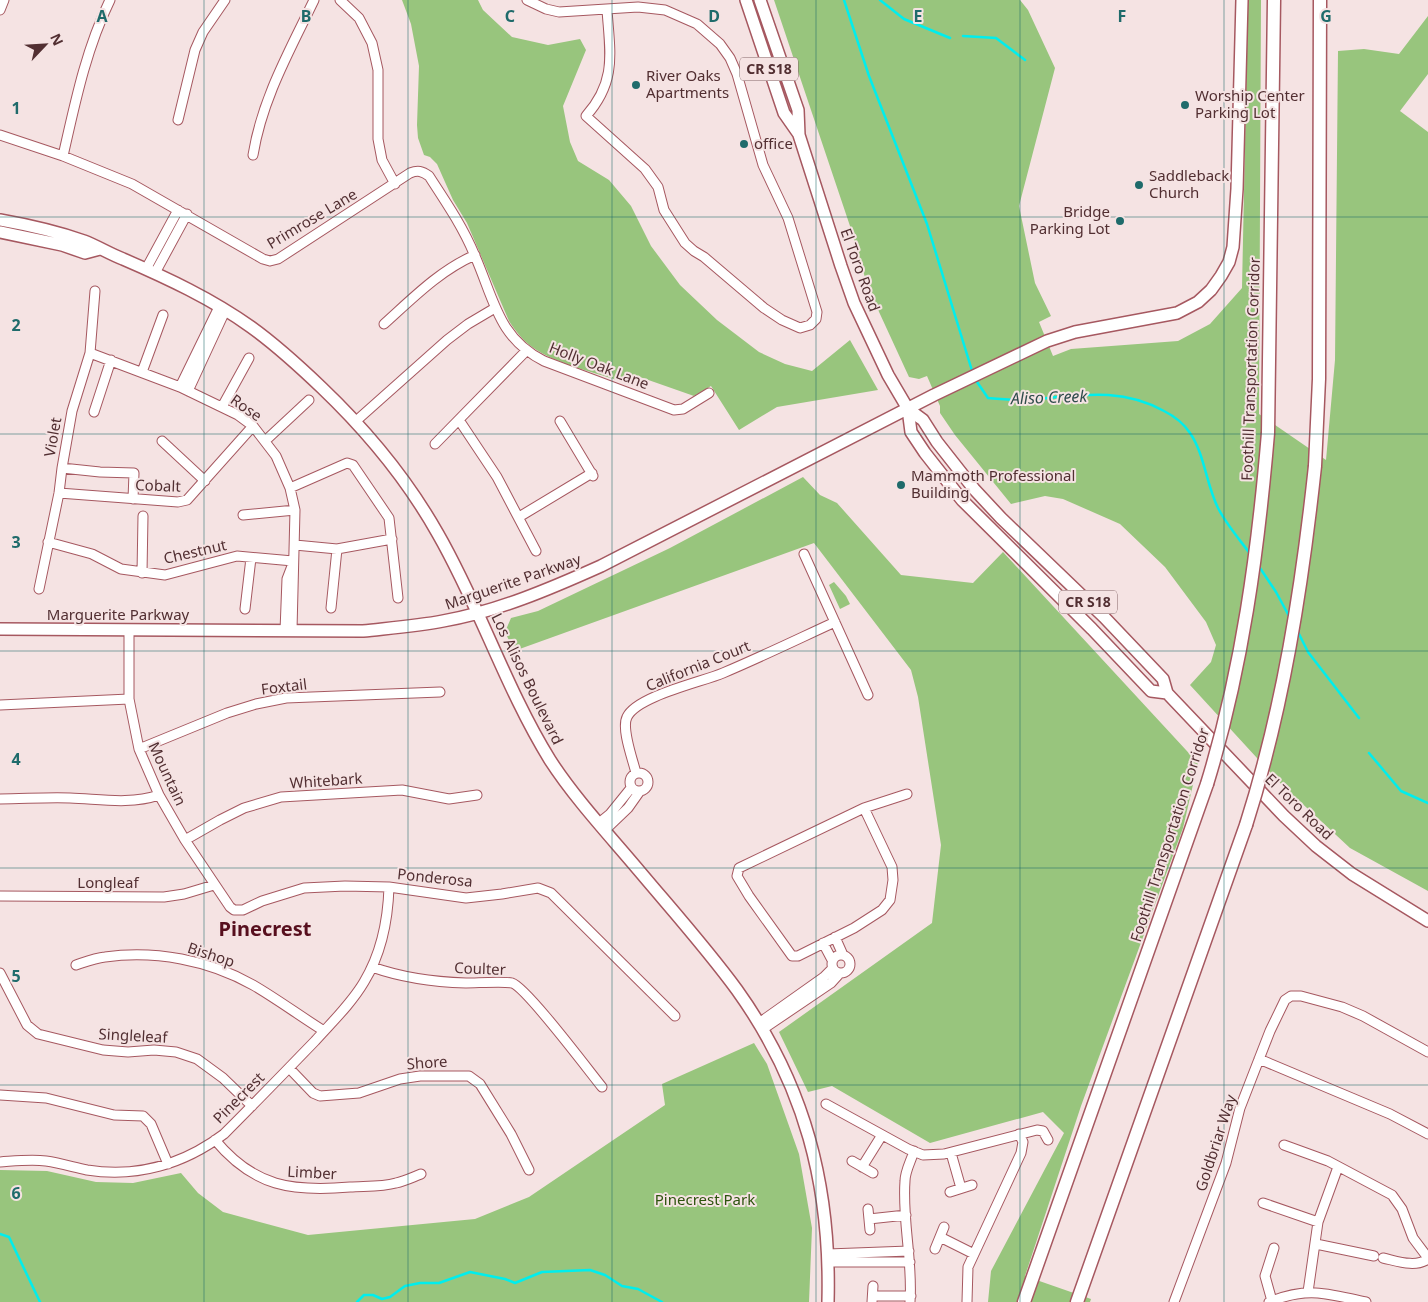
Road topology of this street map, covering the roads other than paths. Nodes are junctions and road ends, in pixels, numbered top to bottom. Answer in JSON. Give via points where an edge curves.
{"nodes":[{"id":1,"x":4,"y":0,"type":"edge"},
{"id":2,"x":110,"y":0,"type":"edge"},
{"id":3,"x":225,"y":0,"type":"edge"},
{"id":4,"x":314,"y":0,"type":"edge"},
{"id":5,"x":340,"y":0,"type":"edge"},
{"id":6,"x":528,"y":0,"type":"edge"},
{"id":7,"x":667,"y":0,"type":"edge"},
{"id":8,"x":746,"y":0,"type":"edge"},
{"id":9,"x":760,"y":0,"type":"edge"},
{"id":10,"x":1242,"y":0,"type":"edge"},
{"id":11,"x":1274,"y":0,"type":"edge"},
{"id":12,"x":1321,"y":0,"type":"edge"},
{"id":13,"x":0,"y":10,"type":"edge"},
{"id":14,"x":607,"y":10,"type":"junction"},
{"id":15,"x":665,"y":10,"type":"junction"},
{"id":16,"x":178,"y":120,"type":"dead end"},
{"id":17,"x":0,"y":135,"type":"edge"},
{"id":18,"x":799,"y":135,"type":"junction"},
{"id":19,"x":253,"y":155,"type":"dead end"},
{"id":20,"x":63,"y":156,"type":"junction"},
{"id":21,"x":430,"y":176,"type":"joint"},
{"id":22,"x":395,"y":184,"type":"junction"},
{"id":23,"x":182,"y":212,"type":"junction"},
{"id":24,"x":0,"y":220,"type":"edge"},
{"id":25,"x":0,"y":232,"type":"edge"},
{"id":26,"x":100,"y":249,"type":"junction"},
{"id":27,"x":475,"y":255,"type":"junction"},
{"id":28,"x":151,"y":271,"type":"junction"},
{"id":29,"x":95,"y":291,"type":"dead end"},
{"id":30,"x":495,"y":308,"type":"junction"},
{"id":31,"x":222,"y":309,"type":"junction"},
{"id":32,"x":163,"y":315,"type":"dead end"},
{"id":33,"x":384,"y":324,"type":"dead end"},
{"id":34,"x":526,"y":351,"type":"junction"},
{"id":35,"x":90,"y":353,"type":"junction"},
{"id":36,"x":249,"y":358,"type":"dead end"},
{"id":37,"x":111,"y":360,"type":"junction"},
{"id":38,"x":142,"y":372,"type":"junction"},
{"id":39,"x":185,"y":389,"type":"junction"},
{"id":40,"x":709,"y":393,"type":"dead end"},
{"id":41,"x":309,"y":400,"type":"dead end"},
{"id":42,"x":222,"y":407,"type":"junction"},
{"id":43,"x":908,"y":409,"type":"junction"},
{"id":44,"x":94,"y":412,"type":"dead end"},
{"id":45,"x":459,"y":420,"type":"junction"},
{"id":46,"x":356,"y":421,"type":"junction"},
{"id":47,"x":560,"y":421,"type":"dead end"},
{"id":48,"x":253,"y":426,"type":"junction"},
{"id":49,"x":265,"y":441,"type":"junction"},
{"id":50,"x":162,"y":442,"type":"dead end"},
{"id":51,"x":435,"y":444,"type":"dead end"},
{"id":52,"x":62,"y":468,"type":"junction"},
{"id":53,"x":204,"y":481,"type":"junction"},
{"id":54,"x":290,"y":488,"type":"junction"},
{"id":55,"x":59,"y":493,"type":"junction"},
{"id":56,"x":133,"y":499,"type":"junction"},
{"id":57,"x":294,"y":510,"type":"junction"},
{"id":58,"x":243,"y":515,"type":"dead end"},
{"id":59,"x":143,"y":516,"type":"dead end"},
{"id":60,"x":519,"y":517,"type":"junction"},
{"id":61,"x":392,"y":540,"type":"junction"},
{"id":62,"x":48,"y":542,"type":"junction"},
{"id":63,"x":295,"y":545,"type":"junction"},
{"id":64,"x":337,"y":549,"type":"junction"},
{"id":65,"x":536,"y":551,"type":"dead end"},
{"id":66,"x":804,"y":554,"type":"dead end"},
{"id":67,"x":251,"y":558,"type":"junction"},
{"id":68,"x":293,"y":561,"type":"junction"},
{"id":69,"x":142,"y":573,"type":"junction"},
{"id":70,"x":38,"y":589,"type":"dead end"},
{"id":71,"x":398,"y":598,"type":"dead end"},
{"id":72,"x":331,"y":608,"type":"dead end"},
{"id":73,"x":245,"y":609,"type":"dead end"},
{"id":74,"x":478,"y":613,"type":"junction"},
{"id":75,"x":835,"y":622,"type":"junction"},
{"id":76,"x":0,"y":629,"type":"edge"},
{"id":77,"x":289,"y":630,"type":"junction"},
{"id":78,"x":129,"y":631,"type":"junction"},
{"id":79,"x":440,"y":692,"type":"dead end"},
{"id":80,"x":1166,"y":693,"type":"junction"},
{"id":81,"x":868,"y":695,"type":"dead end"},
{"id":82,"x":129,"y":700,"type":"junction"},
{"id":83,"x":0,"y":705,"type":"edge"},
{"id":84,"x":138,"y":749,"type":"junction"},
{"id":85,"x":636,"y":773,"type":"junction"},
{"id":86,"x":635,"y":790,"type":"junction"},
{"id":87,"x":907,"y":794,"type":"dead end"},
{"id":88,"x":158,"y":795,"type":"junction"},
{"id":89,"x":478,"y":795,"type":"dead end"},
{"id":90,"x":0,"y":799,"type":"edge"},
{"id":91,"x":864,"y":808,"type":"junction"},
{"id":92,"x":602,"y":827,"type":"junction"},
{"id":93,"x":184,"y":840,"type":"junction"},
{"id":94,"x":214,"y":885,"type":"junction"},
{"id":95,"x":389,"y":887,"type":"junction"},
{"id":96,"x":0,"y":896,"type":"edge"},
{"id":97,"x":234,"y":910,"type":"joint"},
{"id":98,"x":1428,"y":921,"type":"edge"},
{"id":99,"x":835,"y":937,"type":"junction"},
{"id":100,"x":823,"y":943,"type":"junction"},
{"id":101,"x":843,"y":955,"type":"junction"},
{"id":102,"x":76,"y":965,"type":"dead end"},
{"id":103,"x":372,"y":967,"type":"junction"},
{"id":104,"x":835,"y":967,"type":"junction"},
{"id":105,"x":0,"y":973,"type":"edge"},
{"id":106,"x":675,"y":1016,"type":"dead end"},
{"id":107,"x":761,"y":1026,"type":"junction"},
{"id":108,"x":324,"y":1031,"type":"junction"},
{"id":109,"x":1428,"y":1052,"type":"edge"},
{"id":110,"x":1259,"y":1059,"type":"junction"},
{"id":111,"x":289,"y":1068,"type":"junction"},
{"id":112,"x":602,"y":1087,"type":"dead end"},
{"id":113,"x":0,"y":1095,"type":"edge"},
{"id":114,"x":826,"y":1104,"type":"dead end"},
{"id":115,"x":252,"y":1106,"type":"junction"},
{"id":116,"x":1019,"y":1134,"type":"junction"},
{"id":117,"x":1428,"y":1134,"type":"edge"},
{"id":118,"x":882,"y":1135,"type":"junction"},
{"id":119,"x":215,"y":1140,"type":"junction"},
{"id":120,"x":1048,"y":1140,"type":"dead end"},
{"id":121,"x":1284,"y":1145,"type":"dead end"},
{"id":122,"x":914,"y":1151,"type":"junction"},
{"id":123,"x":951,"y":1153,"type":"junction"},
{"id":124,"x":852,"y":1161,"type":"dead end"},
{"id":125,"x":0,"y":1162,"type":"edge"},
{"id":126,"x":168,"y":1164,"type":"junction"},
{"id":127,"x":862,"y":1167,"type":"junction"},
{"id":128,"x":1338,"y":1167,"type":"junction"},
{"id":129,"x":529,"y":1170,"type":"dead end"},
{"id":130,"x":873,"y":1173,"type":"dead end"},
{"id":131,"x":421,"y":1174,"type":"dead end"},
{"id":132,"x":972,"y":1185,"type":"dead end"},
{"id":133,"x":961,"y":1188,"type":"junction"},
{"id":134,"x":950,"y":1192,"type":"dead end"},
{"id":135,"x":1263,"y":1203,"type":"dead end"},
{"id":136,"x":868,"y":1209,"type":"dead end"},
{"id":137,"x":906,"y":1215,"type":"junction"},
{"id":138,"x":869,"y":1219,"type":"junction"},
{"id":139,"x":1318,"y":1222,"type":"junction"},
{"id":140,"x":944,"y":1227,"type":"dead end"},
{"id":141,"x":870,"y":1230,"type":"dead end"},
{"id":142,"x":940,"y":1237,"type":"junction"},
{"id":143,"x":1316,"y":1244,"type":"junction"},
{"id":144,"x":1274,"y":1248,"type":"dead end"},
{"id":145,"x":935,"y":1249,"type":"dead end"},
{"id":146,"x":909,"y":1251,"type":"junction"},
{"id":147,"x":974,"y":1254,"type":"junction"},
{"id":148,"x":829,"y":1258,"type":"junction"},
{"id":149,"x":1428,"y":1259,"type":"edge"},
{"id":150,"x":910,"y":1262,"type":"junction"},
{"id":151,"x":873,"y":1286,"type":"dead end"},
{"id":152,"x":1308,"y":1292,"type":"junction"},
{"id":153,"x":1078,"y":1298,"type":"edge"},
{"id":154,"x":872,"y":1299,"type":"edge"},
{"id":155,"x":911,"y":1299,"type":"edge"},
{"id":156,"x":1271,"y":1301,"type":"edge"},
{"id":157,"x":828,"y":1302,"type":"edge"},
{"id":158,"x":967,"y":1302,"type":"edge"},
{"id":159,"x":1024,"y":1302,"type":"edge"},
{"id":160,"x":1174,"y":1302,"type":"edge"},
{"id":161,"x":1366,"y":1302,"type":"edge"}],
"edges":[{"from":1,"to":13,"type":"street"},
{"from":2,"to":20,"type":"street","via":[[79,84]]},
{"from":3,"to":16,"type":"street","via":[[203,32]]},
{"from":4,"to":19,"type":"street","via":[[271,91],[257,131]]},
{"from":5,"to":22,"type":"street","via":[[359,18],[372,43],[378,70],[378,139],[382,160]]},
{"from":6,"to":14,"type":"street","via":[[559,12]]},
{"from":7,"to":15,"type":"street"},
{"from":8,"to":18,"type":"main road","name":"El Toro Road","number":"CR S18","via":[[784,113]]},
{"from":9,"to":18,"type":"main road","name":"El Toro Road","number":"CR S18","via":[[798,110]]},
{"from":10,"to":43,"type":"main road","name":"Marguerite Parkway","via":[[1233,247],[1222,276],[1211,290],[1177,314],[1075,332],[1047,341]]},
{"from":11,"to":159,"type":"highway","name":"Foothill Transportation Corridor","bridge":true,"via":[[1268,434],[1251,585],[1234,675],[1207,784],[1181,863]]},
{"from":12,"to":153,"type":"highway","bridge":true,"via":[[1319,379],[1315,466],[1291,643],[1267,755],[1246,826]]},
{"from":14,"to":15,"type":"street","via":[[638,7]]},
{"from":14,"to":15,"type":"street","via":[[609,75],[604,90],[586,116],[652,178],[664,210],[684,243],[776,316],[794,327],[810,326],[817,316],[814,303],[788,218],[763,164],[730,58],[706,30]]},
{"from":17,"to":20,"type":"street"},
{"from":18,"to":43,"type":"main road","name":"El Toro Road","number":"CR S18","via":[[854,303]]},
{"from":20,"to":23,"type":"street","via":[[132,184]]},
{"from":21,"to":22,"type":"street","name":"Primrose Lane","via":[[416,171]]},
{"from":21,"to":27,"type":"street","name":"Holly Oak Lane","via":[[456,216]]},
{"from":22,"to":23,"type":"street","name":"Primrose Lane","via":[[270,261]]},
{"from":23,"to":28,"type":"street"},
{"from":24,"to":26,"type":"main road","name":"Los Alisos Boulevard","via":[[86,242]]},
{"from":25,"to":26,"type":"main road","name":"Los Alisos Boulevard","via":[[85,252]]},
{"from":26,"to":28,"type":"main road","name":"Los Alisos Boulevard"},
{"from":27,"to":30,"type":"street","name":"Holly Oak Lane"},
{"from":27,"to":33,"type":"street","via":[[435,278]]},
{"from":28,"to":31,"type":"main road","name":"Los Alisos Boulevard"},
{"from":29,"to":35,"type":"street","name":"Violet"},
{"from":30,"to":34,"type":"street","name":"Holly Oak Lane","via":[[509,335]]},
{"from":30,"to":46,"type":"street","via":[[447,340]]},
{"from":31,"to":39,"type":"street"},
{"from":31,"to":46,"type":"main road","name":"Los Alisos Boulevard","via":[[278,348]]},
{"from":32,"to":38,"type":"street"},
{"from":34,"to":40,"type":"street","name":"Holly Oak Lane","via":[[544,361],[674,410],[683,409]]},
{"from":34,"to":45,"type":"street"},
{"from":35,"to":37,"type":"street","name":"Rose"},
{"from":35,"to":52,"type":"street","name":"Violet","via":[[72,411]]},
{"from":36,"to":42,"type":"street"},
{"from":37,"to":38,"type":"street","name":"Rose"},
{"from":37,"to":44,"type":"street"},
{"from":38,"to":39,"type":"street","name":"Rose"},
{"from":39,"to":42,"type":"street","name":"Rose"},
{"from":41,"to":49,"type":"street"},
{"from":42,"to":48,"type":"street","name":"Rose"},
{"from":43,"to":74,"type":"main road","name":"Marguerite Parkway","via":[[601,566],[562,584]]},
{"from":43,"to":80,"type":"main road","name":"El Toro Road","number":"CR S18","via":[[923,420],[937,442],[1001,518],[1163,679]]},
{"from":43,"to":80,"type":"main road","name":"El Toro Road","number":"CR S18","via":[[911,432],[962,500],[1151,690]]},
{"from":45,"to":51,"type":"street"},
{"from":45,"to":60,"type":"street","via":[[498,476]]},
{"from":46,"to":74,"type":"main road","name":"Los Alisos Boulevard","via":[[413,492],[439,535]]},
{"from":47,"to":60,"type":"street","via":[[592,475]]},
{"from":48,"to":49,"type":"street","name":"Rose"},
{"from":48,"to":53,"type":"street","name":"Cobalt"},
{"from":49,"to":54,"type":"street","name":"Rose","via":[[276,456]]},
{"from":50,"to":53,"type":"street"},
{"from":52,"to":55,"type":"street","name":"Violet"},
{"from":52,"to":56,"type":"street","via":[[134,473]]},
{"from":53,"to":56,"type":"street","name":"Cobalt","via":[[188,500]]},
{"from":54,"to":57,"type":"street","name":"Rose"},
{"from":54,"to":61,"type":"street","via":[[347,463],[353,465],[389,518]]},
{"from":55,"to":56,"type":"street","name":"Cobalt"},
{"from":55,"to":62,"type":"street","name":"Violet"},
{"from":57,"to":58,"type":"street"},
{"from":57,"to":63,"type":"street","name":"Rose"},
{"from":59,"to":69,"type":"street"},
{"from":60,"to":65,"type":"street"},
{"from":61,"to":64,"type":"street"},
{"from":61,"to":71,"type":"street"},
{"from":62,"to":69,"type":"street","name":"Chestnut","via":[[92,554],[121,569]]},
{"from":62,"to":70,"type":"street","name":"Violet"},
{"from":63,"to":64,"type":"street"},
{"from":63,"to":68,"type":"street","name":"Rose"},
{"from":64,"to":72,"type":"street"},
{"from":66,"to":75,"type":"street"},
{"from":67,"to":68,"type":"street","name":"Chestnut"},
{"from":67,"to":69,"type":"street","name":"Chestnut","via":[[237,556],[165,575]]},
{"from":67,"to":73,"type":"street"},
{"from":68,"to":77,"type":"street","name":"Rose","via":[[288,579]]},
{"from":74,"to":77,"type":"main road","name":"Marguerite Parkway","via":[[408,627],[363,631]]},
{"from":74,"to":92,"type":"main road","name":"Los Alisos Boulevard","via":[[522,708],[551,761]]},
{"from":75,"to":81,"type":"street"},
{"from":75,"to":85,"type":"street","name":"California Court","via":[[722,673],[666,692],[634,709],[627,717],[625,728]]},
{"from":76,"to":78,"type":"main road","name":"Marguerite Parkway"},
{"from":77,"to":78,"type":"main road","name":"Marguerite Parkway"},
{"from":78,"to":82,"type":"street","name":"Mountain"},
{"from":79,"to":84,"type":"street","name":"Foxtail","via":[[286,698],[226,713]]},
{"from":80,"to":98,"type":"main road","name":"El Toro Road","number":"CR S18","via":[[1316,846],[1352,874]]},
{"from":82,"to":83,"type":"street"},
{"from":82,"to":84,"type":"street","name":"Mountain"},
{"from":84,"to":88,"type":"street","name":"Mountain"},
{"from":85,"to":86,"type":"street","via":[[630,779]]},
{"from":85,"to":86,"type":"street","name":"California Court","via":[[643,773],[648,781],[646,788]]},
{"from":86,"to":92,"type":"street","via":[[628,808]]},
{"from":87,"to":91,"type":"street"},
{"from":88,"to":90,"type":"street","via":[[125,801]]},
{"from":88,"to":93,"type":"street","name":"Mountain"},
{"from":89,"to":93,"type":"street","name":"Whitebark","via":[[449,799],[402,790],[281,797],[244,808]]},
{"from":91,"to":99,"type":"street","via":[[890,860],[892,892],[882,910]]},
{"from":91,"to":100,"type":"street","via":[[743,864],[737,870],[737,876],[749,896],[790,954],[796,956]]},
{"from":92,"to":107,"type":"main road","name":"Los Alisos Boulevard","via":[[720,968]]},
{"from":93,"to":94,"type":"street","name":"Mountain"},
{"from":94,"to":96,"type":"street","name":"Longleaf","via":[[164,897]]},
{"from":94,"to":97,"type":"street","name":"Mountain"},
{"from":95,"to":97,"type":"street","name":"Ponderosa","via":[[304,888],[243,910]]},
{"from":95,"to":103,"type":"street","name":"Pinecrest","via":[[384,932]]},
{"from":95,"to":106,"type":"street","name":"Ponderosa","via":[[466,898],[538,888],[551,893]]},
{"from":99,"to":100,"type":"street"},
{"from":99,"to":101,"type":"street"},
{"from":100,"to":104,"type":"street"},
{"from":101,"to":104,"type":"street","via":[[837,956]]},
{"from":101,"to":104,"type":"street","via":[[848,958],[850,967],[846,972]]},
{"from":102,"to":108,"type":"street","name":"Bishop","via":[[104,957],[137,956],[197,962],[252,985]]},
{"from":103,"to":108,"type":"street","name":"Pinecrest","via":[[353,998]]},
{"from":103,"to":112,"type":"street","name":"Coulter","via":[[414,979],[512,984],[544,1015]]},
{"from":104,"to":107,"type":"street"},
{"from":105,"to":115,"type":"street","name":"Singleleaf","via":[[27,1025],[38,1034],[104,1050],[176,1052],[197,1059]]},
{"from":107,"to":148,"type":"main road","name":"Los Alisos Boulevard","via":[[803,1113],[824,1198]]},
{"from":108,"to":111,"type":"street","name":"Pinecrest"},
{"from":109,"to":110,"type":"street","name":"Goldbriar Way","via":[[1342,1007],[1291,996],[1285,1000]]},
{"from":110,"to":117,"type":"street","via":[[1390,1114]]},
{"from":110,"to":160,"type":"street","name":"Goldbriar Way","via":[[1240,1108],[1226,1163]]},
{"from":111,"to":115,"type":"street","name":"Pinecrest"},
{"from":111,"to":129,"type":"street","name":"Shore","via":[[320,1096],[359,1093],[420,1076],[469,1076],[480,1084]]},
{"from":113,"to":126,"type":"street","via":[[46,1098],[114,1115],[143,1116],[151,1124]]},
{"from":114,"to":118,"type":"street"},
{"from":115,"to":119,"type":"street","name":"Pinecrest"},
{"from":116,"to":120,"type":"street","via":[[1043,1131]]},
{"from":116,"to":123,"type":"street"},
{"from":116,"to":147,"type":"street","via":[[1021,1153]]},
{"from":118,"to":122,"type":"street"},
{"from":118,"to":127,"type":"street"},
{"from":119,"to":126,"type":"street","name":"Pinecrest"},
{"from":119,"to":131,"type":"street","name":"Limber","via":[[239,1164],[281,1186],[322,1190],[395,1183]]},
{"from":121,"to":128,"type":"street"},
{"from":122,"to":123,"type":"street","via":[[923,1155]]},
{"from":122,"to":137,"type":"street","via":[[905,1179]]},
{"from":123,"to":133,"type":"street"},
{"from":124,"to":127,"type":"street"},
{"from":125,"to":126,"type":"street","name":"Pinecrest","via":[[46,1161],[113,1173]]},
{"from":127,"to":130,"type":"street"},
{"from":128,"to":139,"type":"street"},
{"from":128,"to":149,"type":"street","via":[[1392,1195],[1402,1209],[1413,1238]]},
{"from":132,"to":133,"type":"street"},
{"from":133,"to":134,"type":"street"},
{"from":135,"to":139,"type":"street"},
{"from":136,"to":138,"type":"street"},
{"from":137,"to":138,"type":"street"},
{"from":137,"to":146,"type":"street"},
{"from":138,"to":141,"type":"street"},
{"from":139,"to":143,"type":"street"},
{"from":140,"to":142,"type":"street"},
{"from":142,"to":145,"type":"street"},
{"from":142,"to":147,"type":"street"},
{"from":143,"to":149,"type":"street","via":[[1416,1264]]},
{"from":143,"to":152,"type":"street"},
{"from":144,"to":156,"type":"street","via":[[1265,1276]]},
{"from":146,"to":148,"type":"street"},
{"from":146,"to":150,"type":"street"},
{"from":147,"to":158,"type":"street","via":[[968,1267]]},
{"from":148,"to":150,"type":"street"},
{"from":148,"to":157,"type":"main road","name":"Los Alisos Boulevard"},
{"from":150,"to":155,"type":"street"},
{"from":151,"to":154,"type":"street"},
{"from":152,"to":156,"type":"street"},
{"from":152,"to":161,"type":"street"},
{"from":154,"to":155,"type":"street"}]}
